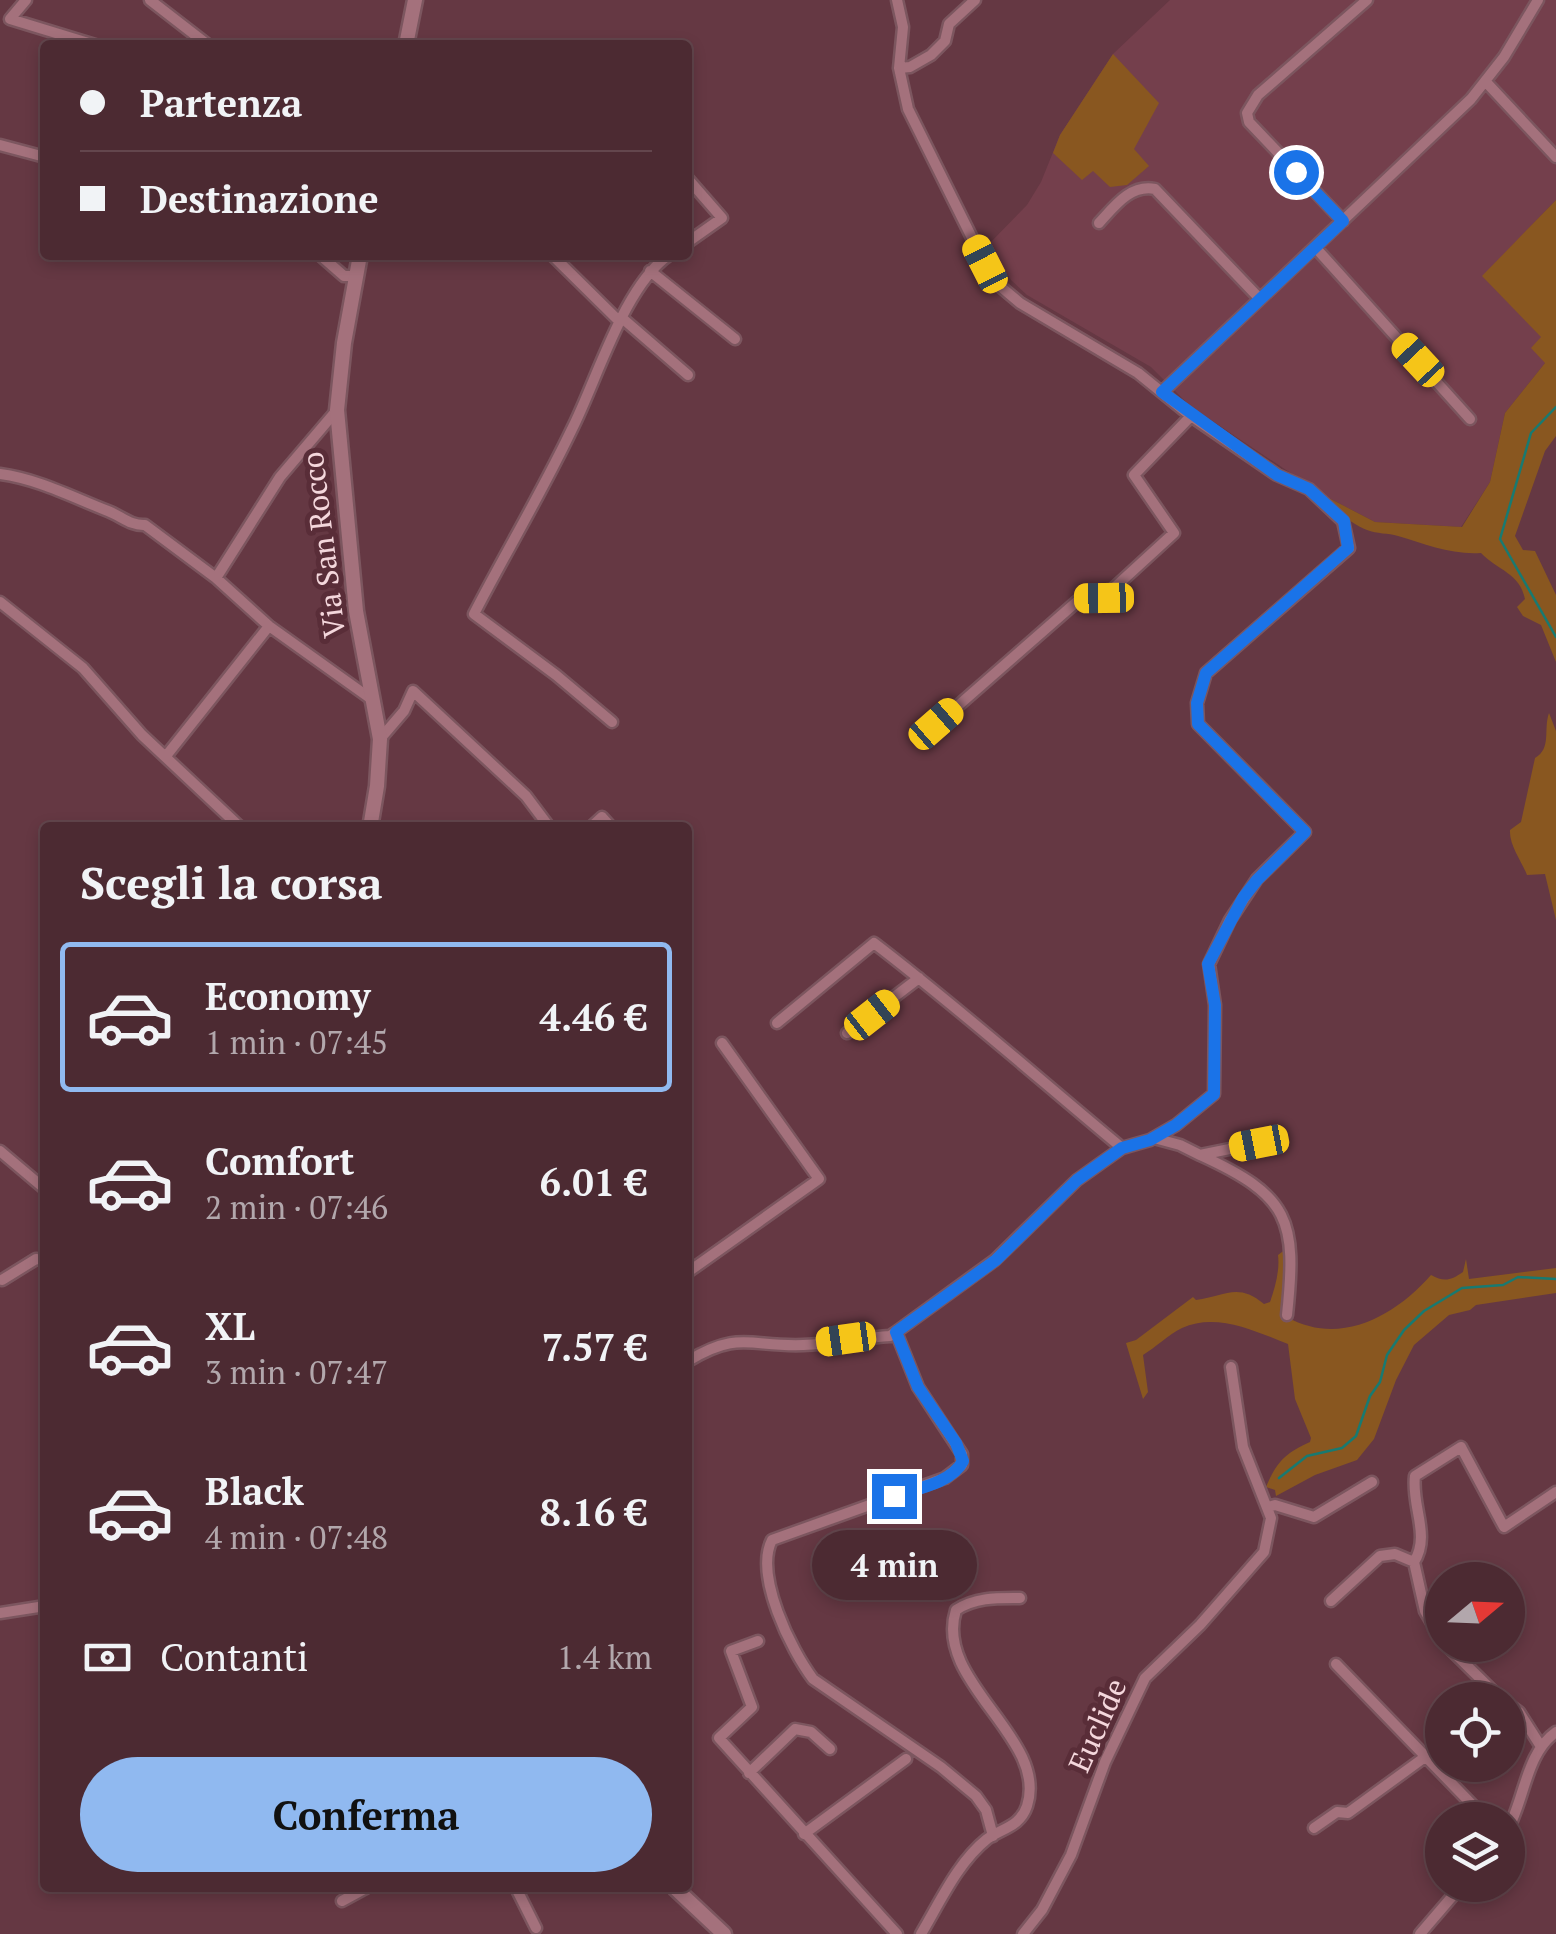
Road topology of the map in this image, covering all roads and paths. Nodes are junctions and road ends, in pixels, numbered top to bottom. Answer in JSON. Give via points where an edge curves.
{"nodes":[{"id":1,"x":26,"y":0,"type":"edge"},
{"id":2,"x":150,"y":0,"type":"edge"},
{"id":3,"x":897,"y":0,"type":"edge"},
{"id":4,"x":975,"y":0,"type":"edge"},
{"id":5,"x":1367,"y":0,"type":"edge"},
{"id":6,"x":1538,"y":0,"type":"edge"},
{"id":7,"x":410,"y":3,"type":"edge"},
{"id":8,"x":79,"y":40,"type":"edge"},
{"id":9,"x":202,"y":40,"type":"edge"},
{"id":10,"x":406,"y":40,"type":"edge"},
{"id":11,"x":899,"y":68,"type":"junction"},
{"id":12,"x":1486,"y":82,"type":"junction"},
{"id":13,"x":0,"y":146,"type":"edge"},
{"id":14,"x":40,"y":157,"type":"edge"},
{"id":15,"x":1556,"y":157,"type":"edge"},
{"id":16,"x":692,"y":184,"type":"edge"},
{"id":17,"x":1343,"y":221,"type":"junction"},
{"id":18,"x":1098,"y":223,"type":"dead end"},
{"id":19,"x":692,"y":239,"type":"edge"},
{"id":20,"x":1315,"y":247,"type":"junction"},
{"id":21,"x":326,"y":260,"type":"edge"},
{"id":22,"x":359,"y":260,"type":"edge"},
{"id":23,"x":557,"y":260,"type":"edge"},
{"id":24,"x":663,"y":260,"type":"edge"},
{"id":25,"x":650,"y":271,"type":"junction"},
{"id":26,"x":355,"y":276,"type":"junction"},
{"id":27,"x":1260,"y":299,"type":"junction"},
{"id":28,"x":621,"y":320,"type":"junction"},
{"id":29,"x":735,"y":339,"type":"dead end"},
{"id":30,"x":688,"y":375,"type":"dead end"},
{"id":31,"x":1162,"y":392,"type":"junction"},
{"id":32,"x":337,"y":410,"type":"junction"},
{"id":33,"x":1191,"y":416,"type":"junction"},
{"id":34,"x":1470,"y":419,"type":"dead end"},
{"id":35,"x":0,"y":474,"type":"edge"},
{"id":36,"x":216,"y":578,"type":"junction"},
{"id":37,"x":0,"y":602,"type":"edge"},
{"id":38,"x":268,"y":626,"type":"junction"},
{"id":39,"x":374,"y":702,"type":"junction"},
{"id":40,"x":612,"y":722,"type":"dead end"},
{"id":41,"x":936,"y":724,"type":"dead end"},
{"id":42,"x":380,"y":739,"type":"junction"},
{"id":43,"x":166,"y":756,"type":"junction"},
{"id":44,"x":234,"y":822,"type":"edge"},
{"id":45,"x":371,"y":822,"type":"edge"},
{"id":46,"x":546,"y":822,"type":"edge"},
{"id":47,"x":919,"y":978,"type":"junction"},
{"id":48,"x":777,"y":1024,"type":"dead end"},
{"id":49,"x":848,"y":1033,"type":"dead end"},
{"id":50,"x":722,"y":1043,"type":"dead end"},
{"id":51,"x":1154,"y":1138,"type":"junction"},
{"id":52,"x":1259,"y":1143,"type":"dead end"},
{"id":53,"x":1122,"y":1148,"type":"junction"},
{"id":54,"x":0,"y":1151,"type":"edge"},
{"id":55,"x":1200,"y":1155,"type":"junction"},
{"id":56,"x":40,"y":1185,"type":"edge"},
{"id":57,"x":40,"y":1259,"type":"edge"},
{"id":58,"x":692,"y":1269,"type":"edge"},
{"id":59,"x":2,"y":1280,"type":"edge"},
{"id":60,"x":1287,"y":1314,"type":"dead end"},
{"id":61,"x":896,"y":1332,"type":"junction"},
{"id":62,"x":692,"y":1358,"type":"edge"},
{"id":63,"x":1231,"y":1367,"type":"dead end"},
{"id":64,"x":1372,"y":1482,"type":"dead end"},
{"id":65,"x":1556,"y":1492,"type":"edge"},
{"id":66,"x":1268,"y":1508,"type":"junction"},
{"id":67,"x":1414,"y":1562,"type":"junction"},
{"id":68,"x":1020,"y":1598,"type":"dead end"},
{"id":69,"x":1332,"y":1601,"type":"dead end"},
{"id":70,"x":40,"y":1607,"type":"edge"},
{"id":71,"x":1425,"y":1611,"type":"edge"},
{"id":72,"x":0,"y":1613,"type":"edge"},
{"id":73,"x":758,"y":1640,"type":"dead end"},
{"id":74,"x":1464,"y":1662,"type":"edge"},
{"id":75,"x":1336,"y":1664,"type":"dead end"},
{"id":76,"x":1484,"y":1682,"type":"edge"},
{"id":77,"x":1525,"y":1722,"type":"edge"},
{"id":78,"x":1556,"y":1732,"type":"edge"},
{"id":79,"x":1540,"y":1746,"type":"junction"},
{"id":80,"x":830,"y":1749,"type":"dead end"},
{"id":81,"x":1425,"y":1757,"type":"joint"},
{"id":82,"x":906,"y":1759,"type":"dead end"},
{"id":83,"x":749,"y":1773,"type":"junction"},
{"id":84,"x":1450,"y":1782,"type":"edge"},
{"id":85,"x":1469,"y":1802,"type":"edge"},
{"id":86,"x":1518,"y":1802,"type":"edge"},
{"id":87,"x":1314,"y":1828,"type":"dead end"},
{"id":88,"x":804,"y":1834,"type":"junction"},
{"id":89,"x":993,"y":1836,"type":"junction"},
{"id":90,"x":359,"y":1892,"type":"edge"},
{"id":91,"x":518,"y":1892,"type":"edge"},
{"id":92,"x":679,"y":1892,"type":"edge"},
{"id":93,"x":342,"y":1902,"type":"dead end"},
{"id":94,"x":1447,"y":1902,"type":"edge"},
{"id":95,"x":536,"y":1928,"type":"dead end"},
{"id":96,"x":724,"y":1934,"type":"edge"},
{"id":97,"x":897,"y":1934,"type":"edge"},
{"id":98,"x":921,"y":1934,"type":"edge"},
{"id":99,"x":1023,"y":1934,"type":"edge"},
{"id":100,"x":1420,"y":1934,"type":"edge"}],
"edges":[{"from":1,"to":8,"type":"street","via":[[10,19]]},
{"from":2,"to":9,"type":"street"},
{"from":3,"to":11,"type":"street","via":[[903,27]]},
{"from":4,"to":11,"type":"street","via":[[949,24],[945,42],[931,55]]},
{"from":5,"to":17,"type":"street","via":[[1258,94],[1247,114]]},
{"from":6,"to":12,"type":"street"},
{"from":7,"to":10,"type":"street"},
{"from":11,"to":31,"type":"street","via":[[908,109],[1001,288]]},
{"from":12,"to":15,"type":"street"},
{"from":12,"to":17,"type":"street"},
{"from":13,"to":14,"type":"street"},
{"from":16,"to":19,"type":"street","via":[[722,218]]},
{"from":17,"to":20,"type":"street"},
{"from":18,"to":27,"type":"street","via":[[1127,195],[1155,188]]},
{"from":20,"to":27,"type":"street"},
{"from":20,"to":34,"type":"street"},
{"from":21,"to":26,"type":"street","via":[[344,276]]},
{"from":22,"to":26,"type":"street","name":"Via San Rocco"},
{"from":23,"to":28,"type":"street"},
{"from":24,"to":25,"type":"street"},
{"from":25,"to":28,"type":"street"},
{"from":25,"to":29,"type":"street"},
{"from":26,"to":32,"type":"street","name":"Via San Rocco"},
{"from":27,"to":31,"type":"street"},
{"from":28,"to":30,"type":"street"},
{"from":28,"to":40,"type":"street","via":[[571,432],[474,614]]},
{"from":31,"to":33,"type":"street"},
{"from":32,"to":36,"type":"street","via":[[280,476]]},
{"from":32,"to":39,"type":"street","name":"Via San Rocco","via":[[356,610]]},
{"from":33,"to":41,"type":"street","via":[[1134,475],[1174,533],[1104,598],[1082,598]]},
{"from":33,"to":51,"type":"street","via":[[1309,489],[1344,521],[1348,548],[1206,673],[1198,724],[1305,832],[1243,898],[1208,964],[1215,1005],[1214,1094]]},
{"from":35,"to":36,"type":"street","via":[[25,477],[145,525]]},
{"from":36,"to":38,"type":"street"},
{"from":37,"to":43,"type":"street","via":[[83,668]]},
{"from":38,"to":39,"type":"street"},
{"from":38,"to":43,"type":"street"},
{"from":39,"to":42,"type":"street","name":"Via San Rocco"},
{"from":42,"to":45,"type":"street","name":"Via San Rocco"},
{"from":42,"to":46,"type":"street","via":[[414,691]]},
{"from":43,"to":44,"type":"street"},
{"from":47,"to":48,"type":"street","via":[[874,943]]},
{"from":47,"to":49,"type":"street"},
{"from":47,"to":53,"type":"street"},
{"from":50,"to":58,"type":"street","via":[[819,1179]]},
{"from":51,"to":53,"type":"street"},
{"from":51,"to":55,"type":"street"},
{"from":52,"to":55,"type":"street"},
{"from":53,"to":61,"type":"street","via":[[1077,1180],[996,1260]]},
{"from":54,"to":56,"type":"street"},
{"from":55,"to":60,"type":"street","via":[[1235,1171],[1280,1210],[1293,1261]]},
{"from":57,"to":59,"type":"street"},
{"from":61,"to":62,"type":"street","via":[[802,1345],[737,1340]]},
{"from":61,"to":89,"type":"street","via":[[962,1465],[945,1478],[772,1540],[768,1578],[799,1660],[813,1678],[976,1796]]},
{"from":63,"to":66,"type":"street","via":[[1243,1447]]},
{"from":64,"to":66,"type":"street","via":[[1314,1517]]},
{"from":65,"to":67,"type":"street","via":[[1504,1527],[1461,1447],[1415,1476],[1423,1538]]},
{"from":66,"to":99,"type":"street","name":"Euclide","via":[[1267,1544],[1257,1565],[1145,1678],[1071,1855]]},
{"from":67,"to":69,"type":"street","via":[[1380,1556]]},
{"from":67,"to":71,"type":"street"},
{"from":68,"to":89,"type":"street","via":[[969,1603],[953,1620],[955,1648],[1028,1775],[1024,1814]]},
{"from":70,"to":72,"type":"street"},
{"from":73,"to":83,"type":"street","via":[[731,1651],[752,1707],[720,1738]]},
{"from":74,"to":76,"type":"street"},
{"from":75,"to":81,"type":"street"},
{"from":77,"to":79,"type":"street"},
{"from":78,"to":79,"type":"street"},
{"from":79,"to":86,"type":"street"},
{"from":80,"to":83,"type":"street","via":[[811,1732],[794,1728]]},
{"from":81,"to":87,"type":"street","via":[[1348,1813],[1336,1812]]},
{"from":82,"to":88,"type":"street"},
{"from":83,"to":88,"type":"street"},
{"from":84,"to":85,"type":"street"},
{"from":88,"to":97,"type":"street"},
{"from":89,"to":98,"type":"street","via":[[954,1878]]},
{"from":90,"to":93,"type":"street"},
{"from":91,"to":95,"type":"street"},
{"from":92,"to":96,"type":"street"},
{"from":94,"to":100,"type":"street"}]}
